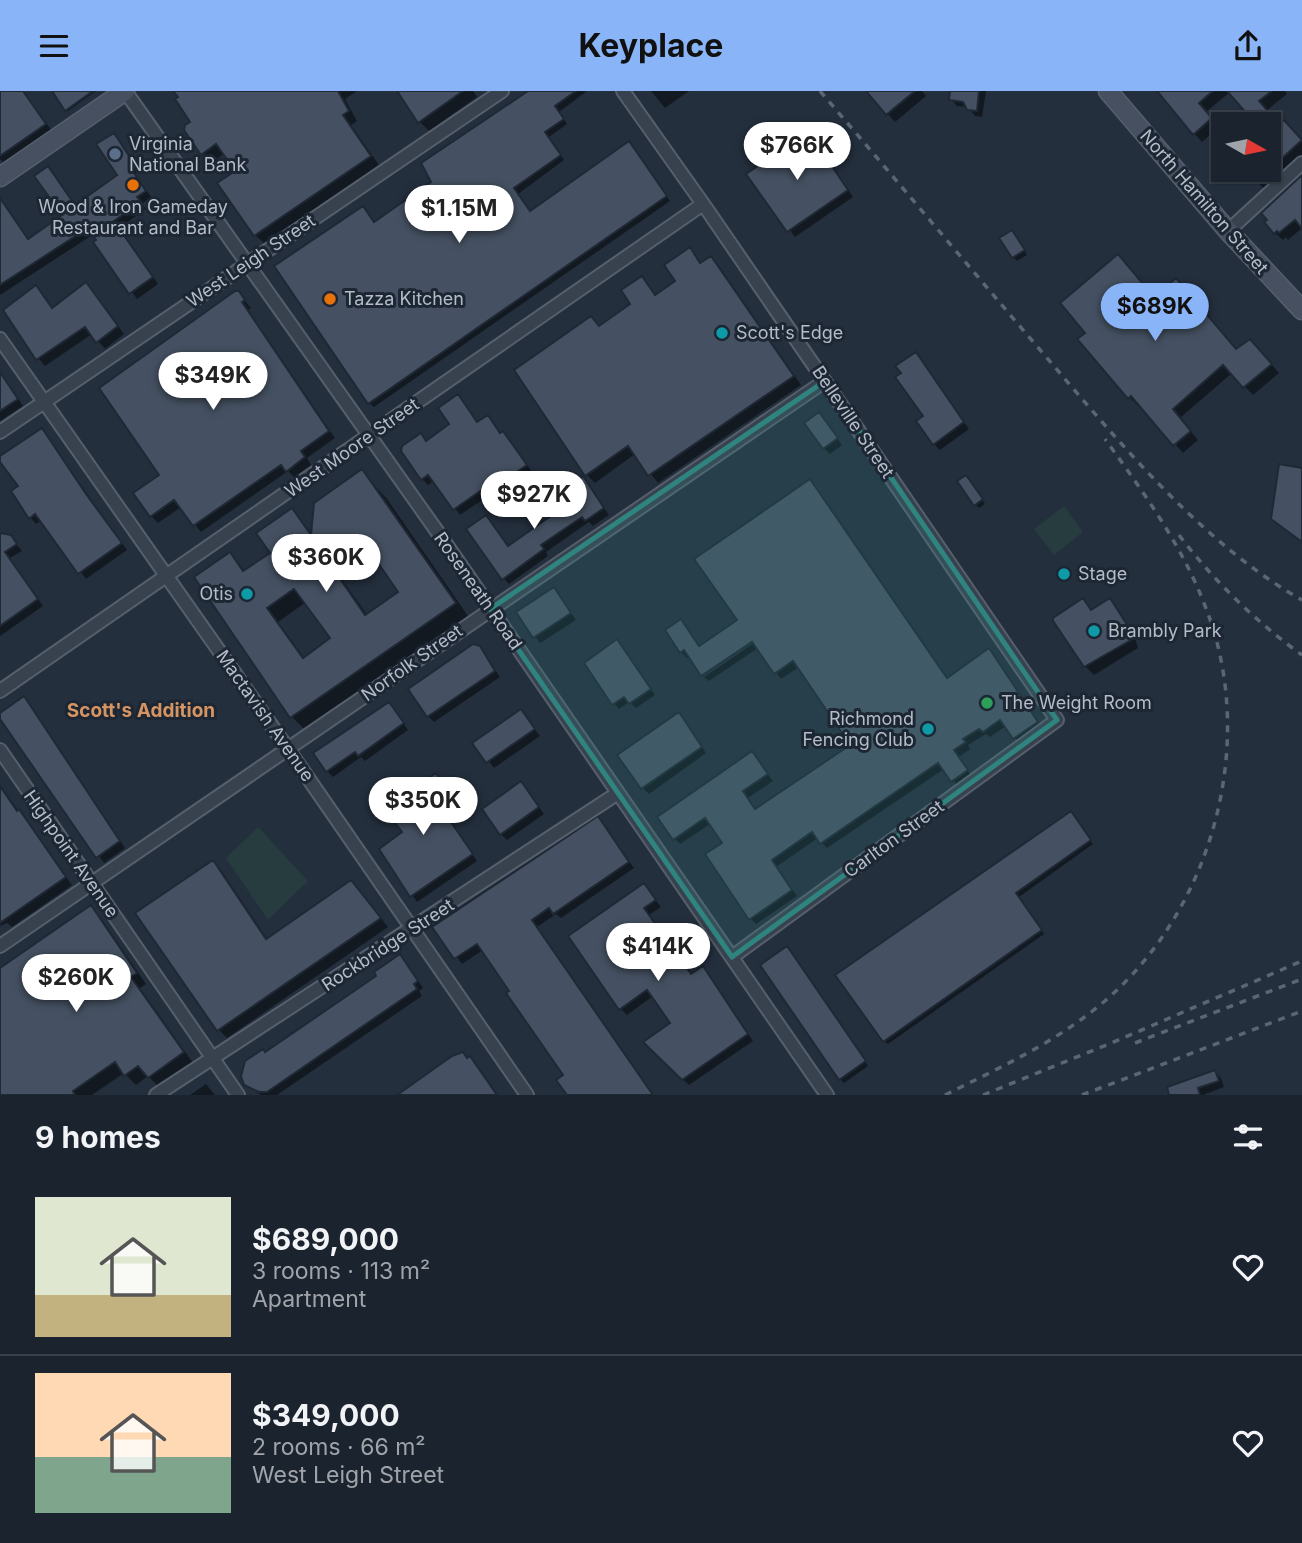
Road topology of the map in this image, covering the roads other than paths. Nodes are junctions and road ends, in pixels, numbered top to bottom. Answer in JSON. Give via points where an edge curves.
{"nodes":[{"id":1,"x":125,"y":91,"type":"edge"},
{"id":2,"x":502,"y":91,"type":"edge"},
{"id":3,"x":623,"y":91,"type":"edge"},
{"id":4,"x":1108,"y":91,"type":"edge"},
{"id":5,"x":1302,"y":163,"type":"edge"},
{"id":6,"x":0,"y":177,"type":"edge"},
{"id":7,"x":703,"y":204,"type":"junction"},
{"id":8,"x":1228,"y":230,"type":"junction"},
{"id":9,"x":247,"y":264,"type":"junction"},
{"id":10,"x":1302,"y":310,"type":"edge"},
{"id":11,"x":0,"y":338,"type":"edge"},
{"id":12,"x":825,"y":381,"type":"junction"},
{"id":13,"x":44,"y":402,"type":"junction"},
{"id":14,"x":0,"y":432,"type":"edge"},
{"id":15,"x":369,"y":436,"type":"junction"},
{"id":16,"x":167,"y":576,"type":"junction"},
{"id":17,"x":490,"y":609,"type":"junction"},
{"id":18,"x":0,"y":691,"type":"edge"},
{"id":19,"x":1057,"y":720,"type":"joint"},
{"id":20,"x":288,"y":749,"type":"junction"},
{"id":21,"x":0,"y":750,"type":"edge"},
{"id":22,"x":618,"y":793,"type":"junction"},
{"id":23,"x":91,"y":883,"type":"junction"},
{"id":24,"x":412,"y":930,"type":"junction"},
{"id":25,"x":0,"y":946,"type":"edge"},
{"id":26,"x":732,"y":957,"type":"junction"},
{"id":27,"x":212,"y":1057,"type":"junction"},
{"id":28,"x":156,"y":1095,"type":"edge"},
{"id":29,"x":238,"y":1095,"type":"edge"},
{"id":30,"x":527,"y":1095,"type":"edge"},
{"id":31,"x":827,"y":1095,"type":"edge"}],
"edges":[{"from":1,"to":6,"type":"street"},
{"from":1,"to":9,"type":"street","name":"Roseneath Road"},
{"from":2,"to":9,"type":"street","name":"West Leigh Street"},
{"from":3,"to":7,"type":"street","name":"Belleville Street"},
{"from":4,"to":8,"type":"street","name":"North Hamilton Street"},
{"from":5,"to":8,"type":"street"},
{"from":7,"to":12,"type":"street","name":"Belleville Street"},
{"from":7,"to":15,"type":"street","name":"West Moore Street"},
{"from":8,"to":10,"type":"street","name":"North Hamilton Street"},
{"from":9,"to":13,"type":"street","name":"West Leigh Street"},
{"from":9,"to":15,"type":"street","name":"Roseneath Road"},
{"from":11,"to":13,"type":"street","name":"Mactavish Avenue"},
{"from":12,"to":17,"type":"street","name":"Norfolk Street"},
{"from":12,"to":19,"type":"street","name":"Belleville Street"},
{"from":13,"to":14,"type":"street","name":"West Leigh Street"},
{"from":13,"to":16,"type":"street","name":"Mactavish Avenue"},
{"from":15,"to":16,"type":"street","name":"West Moore Street"},
{"from":15,"to":17,"type":"street","name":"Roseneath Road"},
{"from":16,"to":18,"type":"street","name":"West Moore Street"},
{"from":16,"to":20,"type":"street","name":"Mactavish Avenue"},
{"from":17,"to":20,"type":"street","name":"Norfolk Street"},
{"from":17,"to":22,"type":"street","name":"Roseneath Road"},
{"from":19,"to":26,"type":"street","name":"Carlton Street"},
{"from":20,"to":23,"type":"street","name":"Norfolk Street"},
{"from":20,"to":24,"type":"street","name":"Mactavish Avenue"},
{"from":21,"to":23,"type":"street","name":"Highpoint Avenue"},
{"from":22,"to":24,"type":"street","name":"Rockbridge Street"},
{"from":22,"to":26,"type":"street","name":"Roseneath Road"},
{"from":23,"to":25,"type":"street","name":"Norfolk Street"},
{"from":23,"to":27,"type":"street","name":"Highpoint Avenue"},
{"from":24,"to":27,"type":"street","name":"Rockbridge Street"},
{"from":24,"to":30,"type":"street","name":"Mactavish Avenue"},
{"from":26,"to":31,"type":"street","name":"Roseneath Road"},
{"from":27,"to":28,"type":"street","name":"Rockbridge Street"},
{"from":27,"to":29,"type":"street","name":"Highpoint Avenue"}]}
